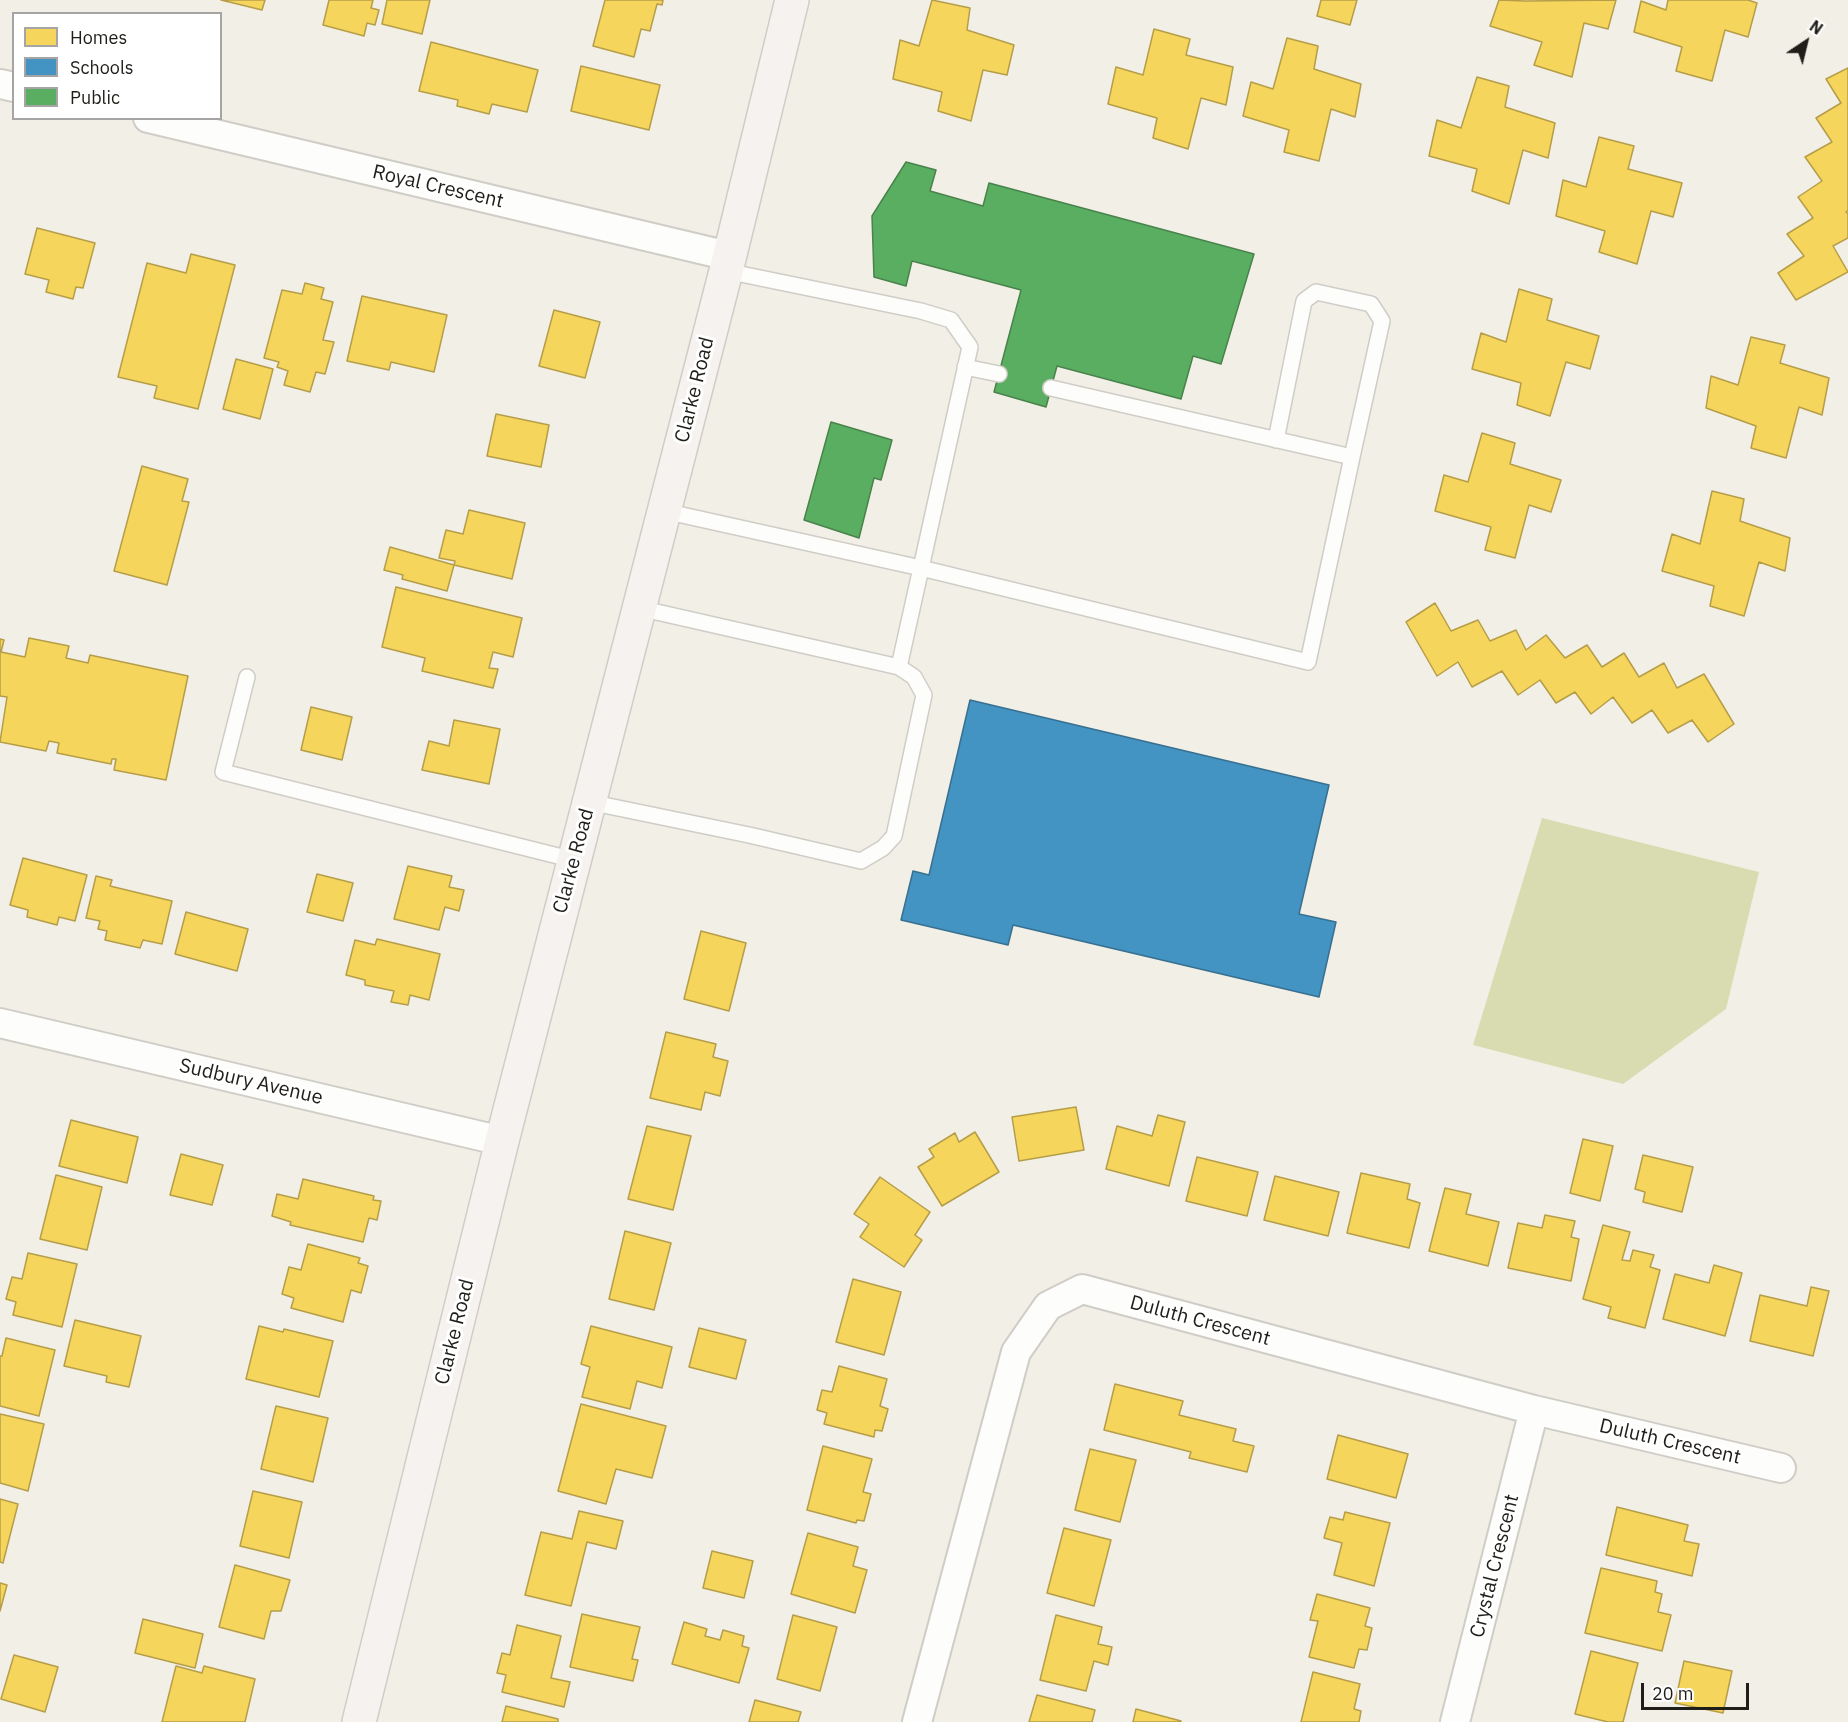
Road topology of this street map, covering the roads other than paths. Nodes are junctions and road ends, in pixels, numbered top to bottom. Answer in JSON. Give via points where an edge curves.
{"nodes":[{"id":1,"x":792,"y":0,"type":"edge"},
{"id":2,"x":155,"y":120,"type":"edge"},
{"id":3,"x":728,"y":264,"type":"junction"},
{"id":4,"x":965,"y":367,"type":"junction"},
{"id":5,"x":999,"y":374,"type":"dead end"},
{"id":6,"x":1051,"y":388,"type":"dead end"},
{"id":7,"x":1276,"y":440,"type":"junction"},
{"id":8,"x":1352,"y":457,"type":"junction"},
{"id":9,"x":664,"y":511,"type":"junction"},
{"id":10,"x":921,"y":568,"type":"junction"},
{"id":11,"x":639,"y":608,"type":"junction"},
{"id":12,"x":899,"y":667,"type":"junction"},
{"id":13,"x":247,"y":677,"type":"dead end"},
{"id":14,"x":589,"y":802,"type":"junction"},
{"id":15,"x":574,"y":860,"type":"junction"},
{"id":16,"x":0,"y":1023,"type":"edge"},
{"id":17,"x":502,"y":1141,"type":"junction"},
{"id":18,"x":1534,"y":1410,"type":"junction"},
{"id":19,"x":1780,"y":1468,"type":"dead end"},
{"id":20,"x":359,"y":1722,"type":"edge"},
{"id":21,"x":917,"y":1722,"type":"edge"},
{"id":22,"x":1455,"y":1722,"type":"edge"}],
"edges":[{"from":1,"to":3,"type":"main road","name":"Clarke Road"},
{"from":2,"to":3,"type":"street","name":"Royal Crescent"},
{"from":3,"to":4,"type":"lane","via":[[951,320],[970,347]]},
{"from":3,"to":9,"type":"main road","name":"Clarke Road"},
{"from":4,"to":5,"type":"lane"},
{"from":4,"to":10,"type":"lane"},
{"from":6,"to":7,"type":"lane"},
{"from":7,"to":8,"type":"lane"},
{"from":7,"to":8,"type":"lane","via":[[1304,302],[1316,292],[1371,304],[1383,321]]},
{"from":8,"to":10,"type":"lane","via":[[1308,662]]},
{"from":9,"to":10,"type":"lane"},
{"from":9,"to":11,"type":"main road","name":"Clarke Road"},
{"from":10,"to":12,"type":"lane"},
{"from":11,"to":12,"type":"lane"},
{"from":11,"to":14,"type":"main road","name":"Clarke Road"},
{"from":12,"to":14,"type":"lane","via":[[914,677],[924,695],[894,836],[883,849],[861,861]]},
{"from":13,"to":15,"type":"lane","via":[[223,772]]},
{"from":14,"to":15,"type":"main road","name":"Clarke Road"},
{"from":15,"to":17,"type":"main road","name":"Clarke Road"},
{"from":16,"to":17,"type":"street","name":"Sudbury Avenue"},
{"from":17,"to":20,"type":"main road","name":"Clarke Road"},
{"from":18,"to":19,"type":"street","name":"Duluth Crescent"},
{"from":18,"to":21,"type":"street","name":"Duluth Crescent","via":[[1082,1289],[1048,1306],[1016,1352]]},
{"from":18,"to":22,"type":"street","name":"Crystal Crescent"}]}
